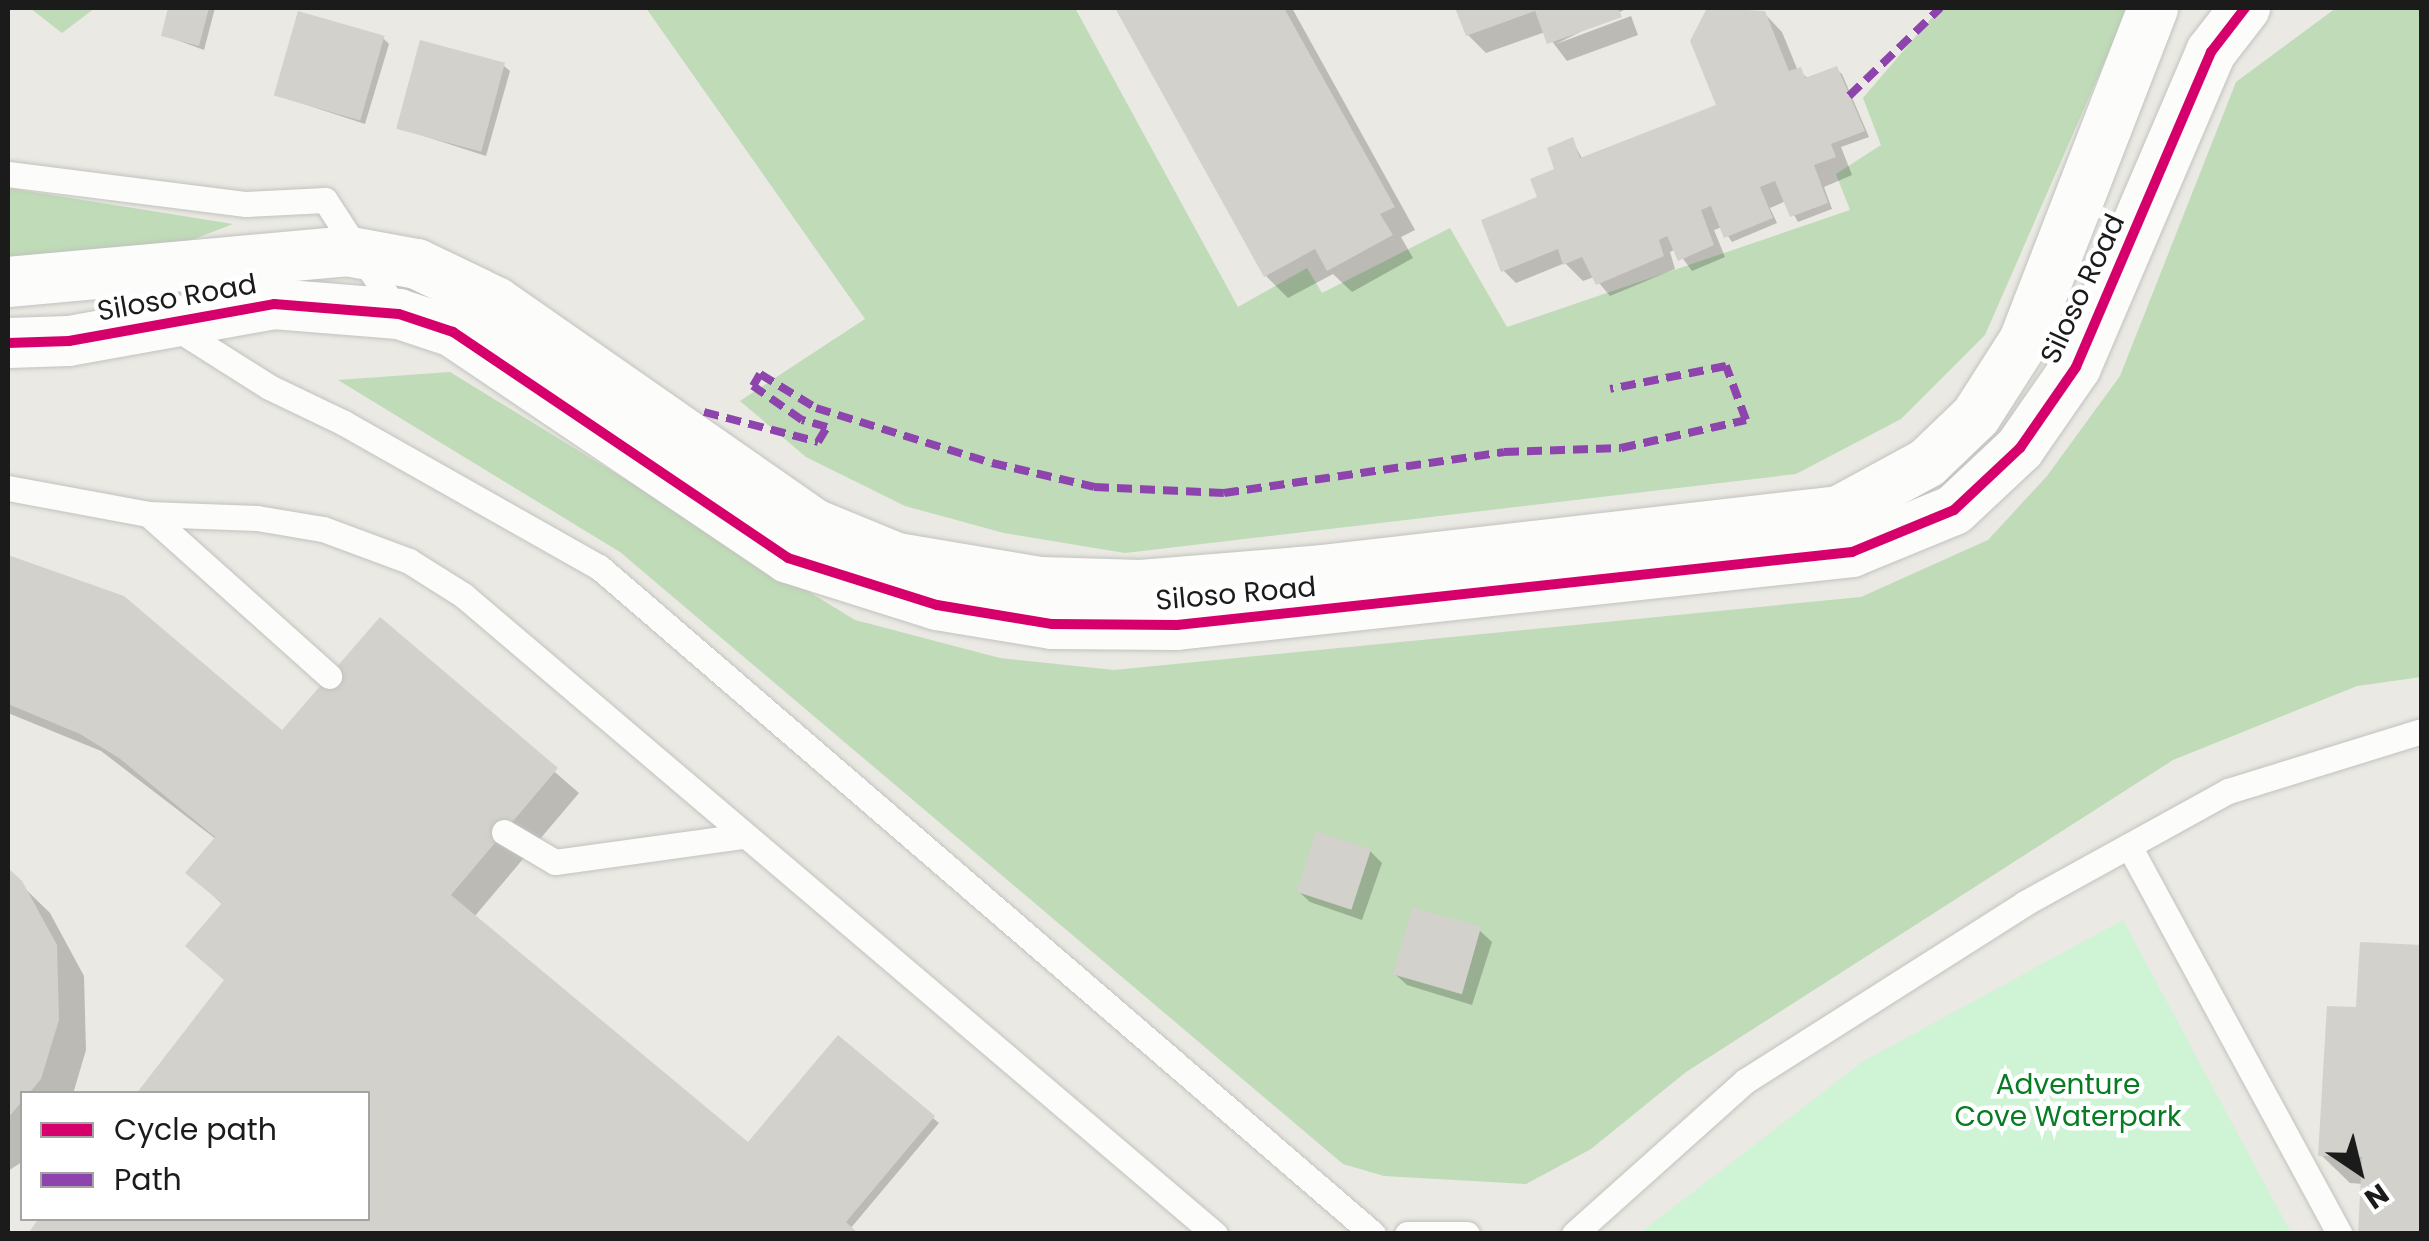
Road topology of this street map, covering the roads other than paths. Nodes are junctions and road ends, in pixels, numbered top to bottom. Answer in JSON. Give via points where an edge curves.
{"nodes":[{"id":1,"x":2154,"y":8,"type":"edge"},
{"id":2,"x":2246,"y":8,"type":"edge"},
{"id":3,"x":8,"y":174,"type":"edge"},
{"id":4,"x":364,"y":255,"type":"junction"},
{"id":5,"x":91,"y":275,"type":"junction"},
{"id":6,"x":8,"y":282,"type":"edge"},
{"id":7,"x":400,"y":314,"type":"junction"},
{"id":8,"x":167,"y":322,"type":"junction"},
{"id":9,"x":8,"y":344,"type":"edge"},
{"id":10,"x":8,"y":488,"type":"edge"},
{"id":11,"x":148,"y":514,"type":"junction"},
{"id":12,"x":330,"y":676,"type":"dead end"},
{"id":13,"x":2422,"y":731,"type":"edge"},
{"id":14,"x":504,"y":832,"type":"dead end"},
{"id":15,"x":743,"y":836,"type":"junction"},
{"id":16,"x":2129,"y":846,"type":"junction"},
{"id":17,"x":1216,"y":1234,"type":"edge"},
{"id":18,"x":1374,"y":1234,"type":"edge"},
{"id":19,"x":1407,"y":1234,"type":"edge"},
{"id":20,"x":1468,"y":1234,"type":"edge"},
{"id":21,"x":1574,"y":1234,"type":"edge"},
{"id":22,"x":2340,"y":1234,"type":"edge"}],
"edges":[{"from":1,"to":4,"type":"street","name":"Siloso Road","via":[[2024,340],[1976,416],[1927,463],[1839,511],[1141,585],[1041,582],[897,558],[814,524],[496,302],[417,264]]},
{"from":2,"to":7,"type":"street","name":"Siloso Road","via":[[2212,52],[2076,367],[2020,448],[1954,510],[1852,552],[1177,625],[1052,624],[937,605],[788,558],[453,332]]},
{"from":3,"to":4,"type":"lane","via":[[246,204],[325,200]]},
{"from":4,"to":5,"type":"street","name":"Siloso Road","via":[[284,255]]},
{"from":4,"to":7,"type":"lane"},
{"from":5,"to":6,"type":"street","name":"Siloso Road"},
{"from":5,"to":8,"type":"lane"},
{"from":7,"to":8,"type":"street","name":"Siloso Road","via":[[274,304]]},
{"from":8,"to":9,"type":"street","name":"Siloso Road","via":[[69,341]]},
{"from":8,"to":18,"type":"lane","via":[[269,388],[344,422],[599,567]]},
{"from":10,"to":11,"type":"lane"},
{"from":11,"to":12,"type":"lane"},
{"from":11,"to":15,"type":"lane","via":[[306,526],[410,561],[464,595]]},
{"from":13,"to":16,"type":"lane","via":[[2228,792]]},
{"from":14,"to":15,"type":"lane","via":[[554,862]]},
{"from":15,"to":17,"type":"lane"},
{"from":16,"to":21,"type":"lane","via":[[2025,903],[1744,1081]]},
{"from":16,"to":22,"type":"lane"},
{"from":19,"to":20,"type":"lane"}]}
